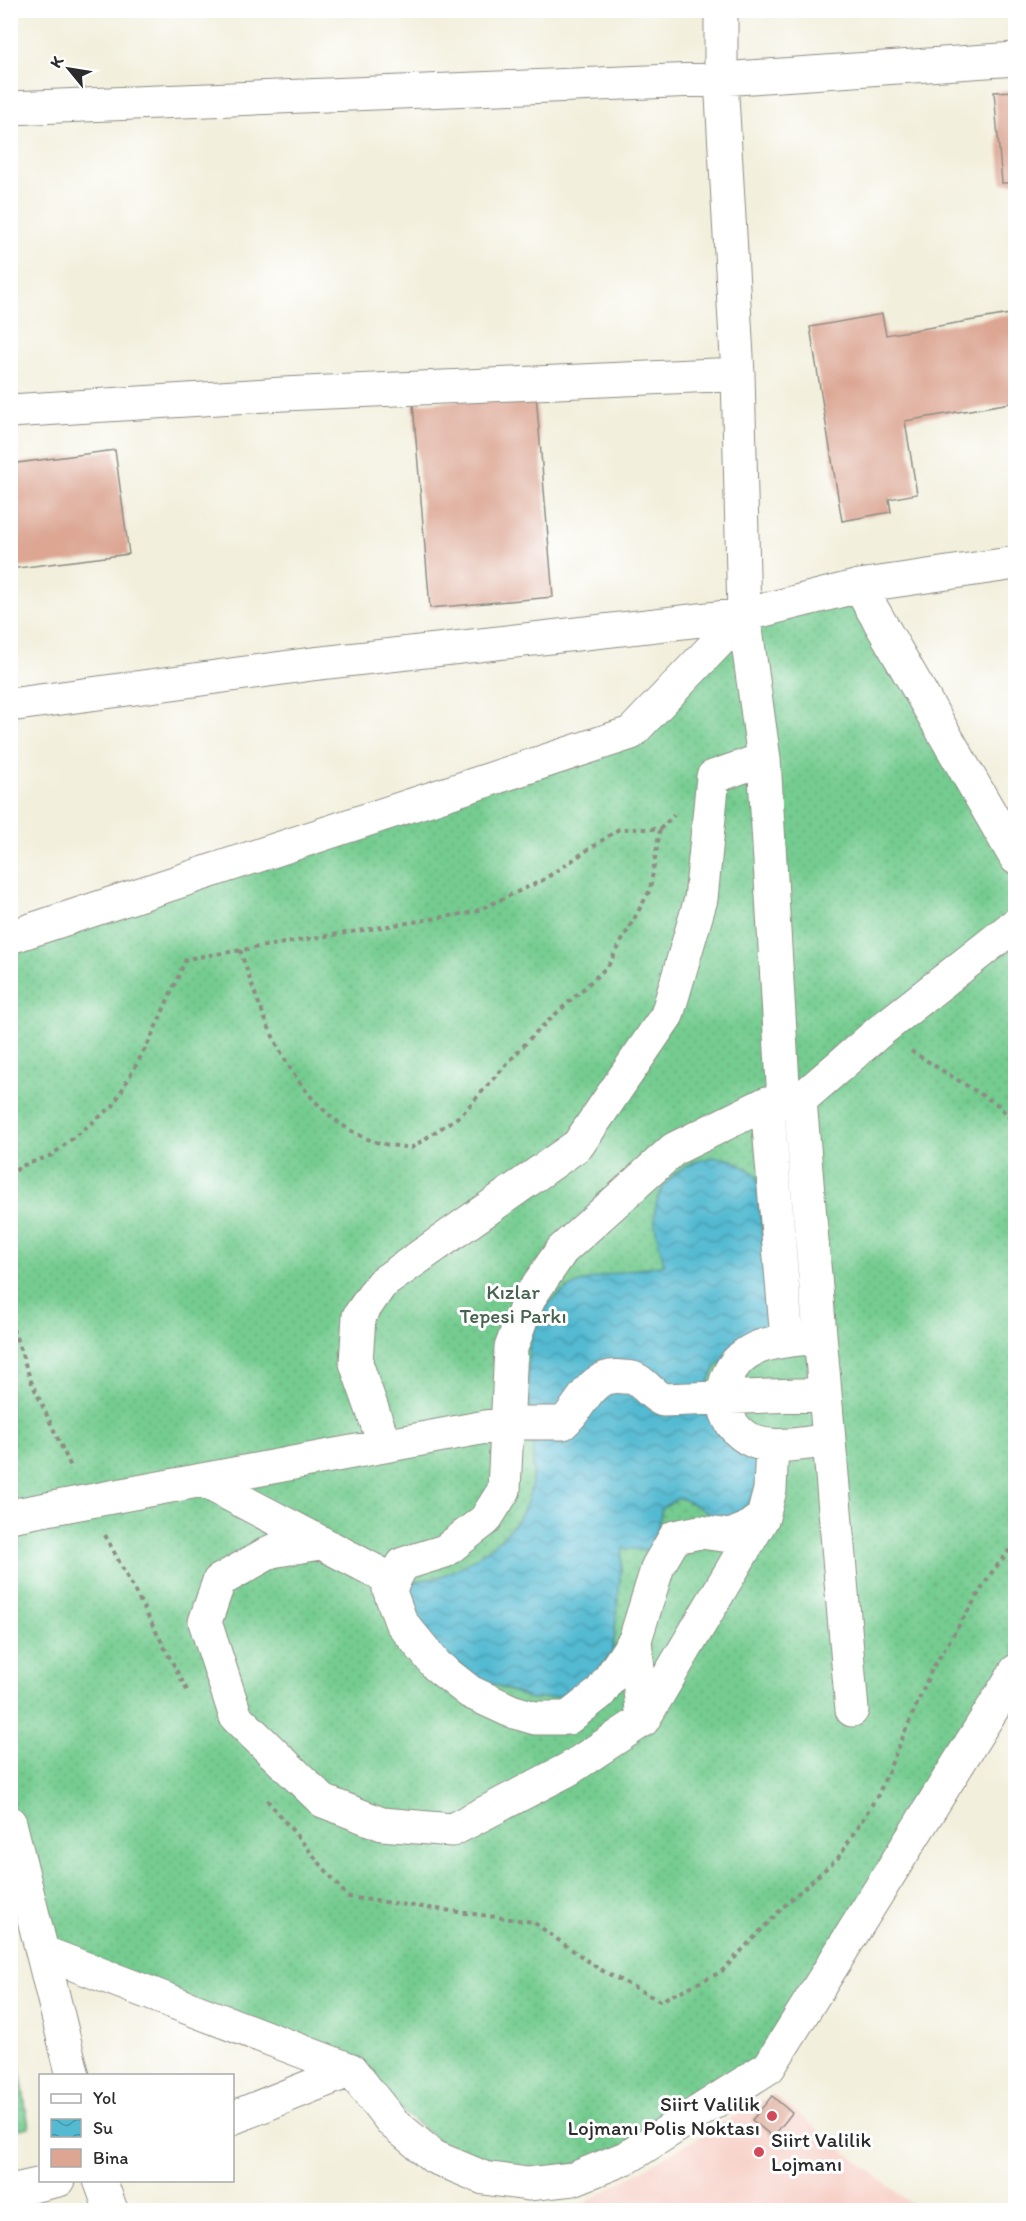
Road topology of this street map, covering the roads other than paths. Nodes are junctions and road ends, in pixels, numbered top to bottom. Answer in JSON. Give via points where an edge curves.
{"nodes":[{"id":1,"x":721,"y":10,"type":"edge"},
{"id":2,"x":1016,"y":59,"type":"edge"},
{"id":3,"x":721,"y":79,"type":"junction"},
{"id":4,"x":10,"y":108,"type":"edge"},
{"id":5,"x":738,"y":374,"type":"junction"},
{"id":6,"x":10,"y":411,"type":"edge"},
{"id":7,"x":1016,"y":563,"type":"edge"},
{"id":8,"x":859,"y":586,"type":"junction"},
{"id":9,"x":744,"y":615,"type":"junction"},
{"id":10,"x":10,"y":705,"type":"edge"},
{"id":11,"x":764,"y":759,"type":"junction"},
{"id":12,"x":1016,"y":858,"type":"edge"},
{"id":13,"x":1016,"y":924,"type":"edge"},
{"id":14,"x":10,"y":937,"type":"edge"},
{"id":15,"x":784,"y":1102,"type":"junction"},
{"id":16,"x":820,"y":1337,"type":"junction"},
{"id":17,"x":787,"y":1340,"type":"junction"},
{"id":18,"x":825,"y":1394,"type":"junction"},
{"id":19,"x":724,"y":1398,"type":"junction"},
{"id":20,"x":507,"y":1423,"type":"junction"},
{"id":21,"x":829,"y":1441,"type":"junction"},
{"id":22,"x":772,"y":1445,"type":"junction"},
{"id":23,"x":386,"y":1446,"type":"junction"},
{"id":24,"x":202,"y":1480,"type":"junction"},
{"id":25,"x":10,"y":1516,"type":"edge"},
{"id":26,"x":763,"y":1517,"type":"junction"},
{"id":27,"x":320,"y":1543,"type":"junction"},
{"id":28,"x":394,"y":1581,"type":"junction"},
{"id":29,"x":635,"y":1640,"type":"junction"},
{"id":30,"x":1016,"y":1671,"type":"edge"},
{"id":31,"x":852,"y":1710,"type":"dead end"},
{"id":32,"x":643,"y":1720,"type":"junction"},
{"id":33,"x":10,"y":1823,"type":"edge"},
{"id":34,"x":42,"y":1952,"type":"junction"},
{"id":35,"x":351,"y":2070,"type":"junction"},
{"id":36,"x":72,"y":2074,"type":"edge"},
{"id":37,"x":234,"y":2117,"type":"edge"},
{"id":38,"x":54,"y":2182,"type":"edge"},
{"id":39,"x":100,"y":2182,"type":"edge"},
{"id":40,"x":10,"y":2191,"type":"edge"},
{"id":41,"x":111,"y":2211,"type":"edge"}],
"edges":[{"from":1,"to":3,"type":"street"},
{"from":2,"to":3,"type":"street"},
{"from":3,"to":4,"type":"street"},
{"from":3,"to":5,"type":"street"},
{"from":5,"to":6,"type":"street","via":[[283,394]]},
{"from":5,"to":9,"type":"street"},
{"from":7,"to":8,"type":"street"},
{"from":8,"to":9,"type":"street"},
{"from":8,"to":12,"type":"street"},
{"from":9,"to":10,"type":"street","via":[[312,664]]},
{"from":9,"to":11,"type":"street"},
{"from":9,"to":14,"type":"street","via":[[631,733]]},
{"from":11,"to":15,"type":"street"},
{"from":11,"to":23,"type":"street","via":[[713,777],[701,899],[668,1015],[578,1145],[381,1284],[358,1316],[356,1363]]},
{"from":13,"to":15,"type":"street"},
{"from":15,"to":16,"type":"street"},
{"from":15,"to":17,"type":"street"},
{"from":15,"to":20,"type":"street","via":[[674,1149],[562,1250],[529,1298],[511,1348]]},
{"from":16,"to":17,"type":"street"},
{"from":16,"to":18,"type":"street"},
{"from":17,"to":19,"type":"street","via":[[749,1351],[737,1361],[727,1375]]},
{"from":18,"to":19,"type":"street"},
{"from":18,"to":21,"type":"street"},
{"from":19,"to":20,"type":"street","via":[[663,1400],[636,1379],[615,1376],[595,1382],[563,1423]]},
{"from":19,"to":22,"type":"street","via":[[730,1422],[741,1434]]},
{"from":20,"to":23,"type":"street"},
{"from":20,"to":28,"type":"street","via":[[504,1490],[485,1521],[445,1551],[403,1564]]},
{"from":21,"to":22,"type":"street"},
{"from":21,"to":31,"type":"street"},
{"from":22,"to":26,"type":"street","via":[[770,1490]]},
{"from":23,"to":24,"type":"street"},
{"from":24,"to":25,"type":"street"},
{"from":24,"to":27,"type":"street"},
{"from":26,"to":29,"type":"street","via":[[730,1536],[700,1532],[675,1537],[658,1566]]},
{"from":26,"to":32,"type":"street"},
{"from":27,"to":28,"type":"street"},
{"from":27,"to":32,"type":"street","via":[[272,1551],[219,1581],[205,1622],[236,1717],[323,1801],[382,1824],[452,1830],[569,1769]]},
{"from":28,"to":29,"type":"street","via":[[389,1589],[401,1622],[437,1666],[470,1692],[536,1718],[568,1718],[600,1693]]},
{"from":29,"to":32,"type":"street"},
{"from":30,"to":35,"type":"street","via":[[770,2067],[628,2157],[573,2179],[528,2184],[484,2178],[434,2157],[393,2123]]},
{"from":33,"to":34,"type":"street"},
{"from":34,"to":35,"type":"street"},
{"from":34,"to":36,"type":"street"},
{"from":35,"to":37,"type":"street"},
{"from":38,"to":40,"type":"street"},
{"from":39,"to":41,"type":"street"}]}
